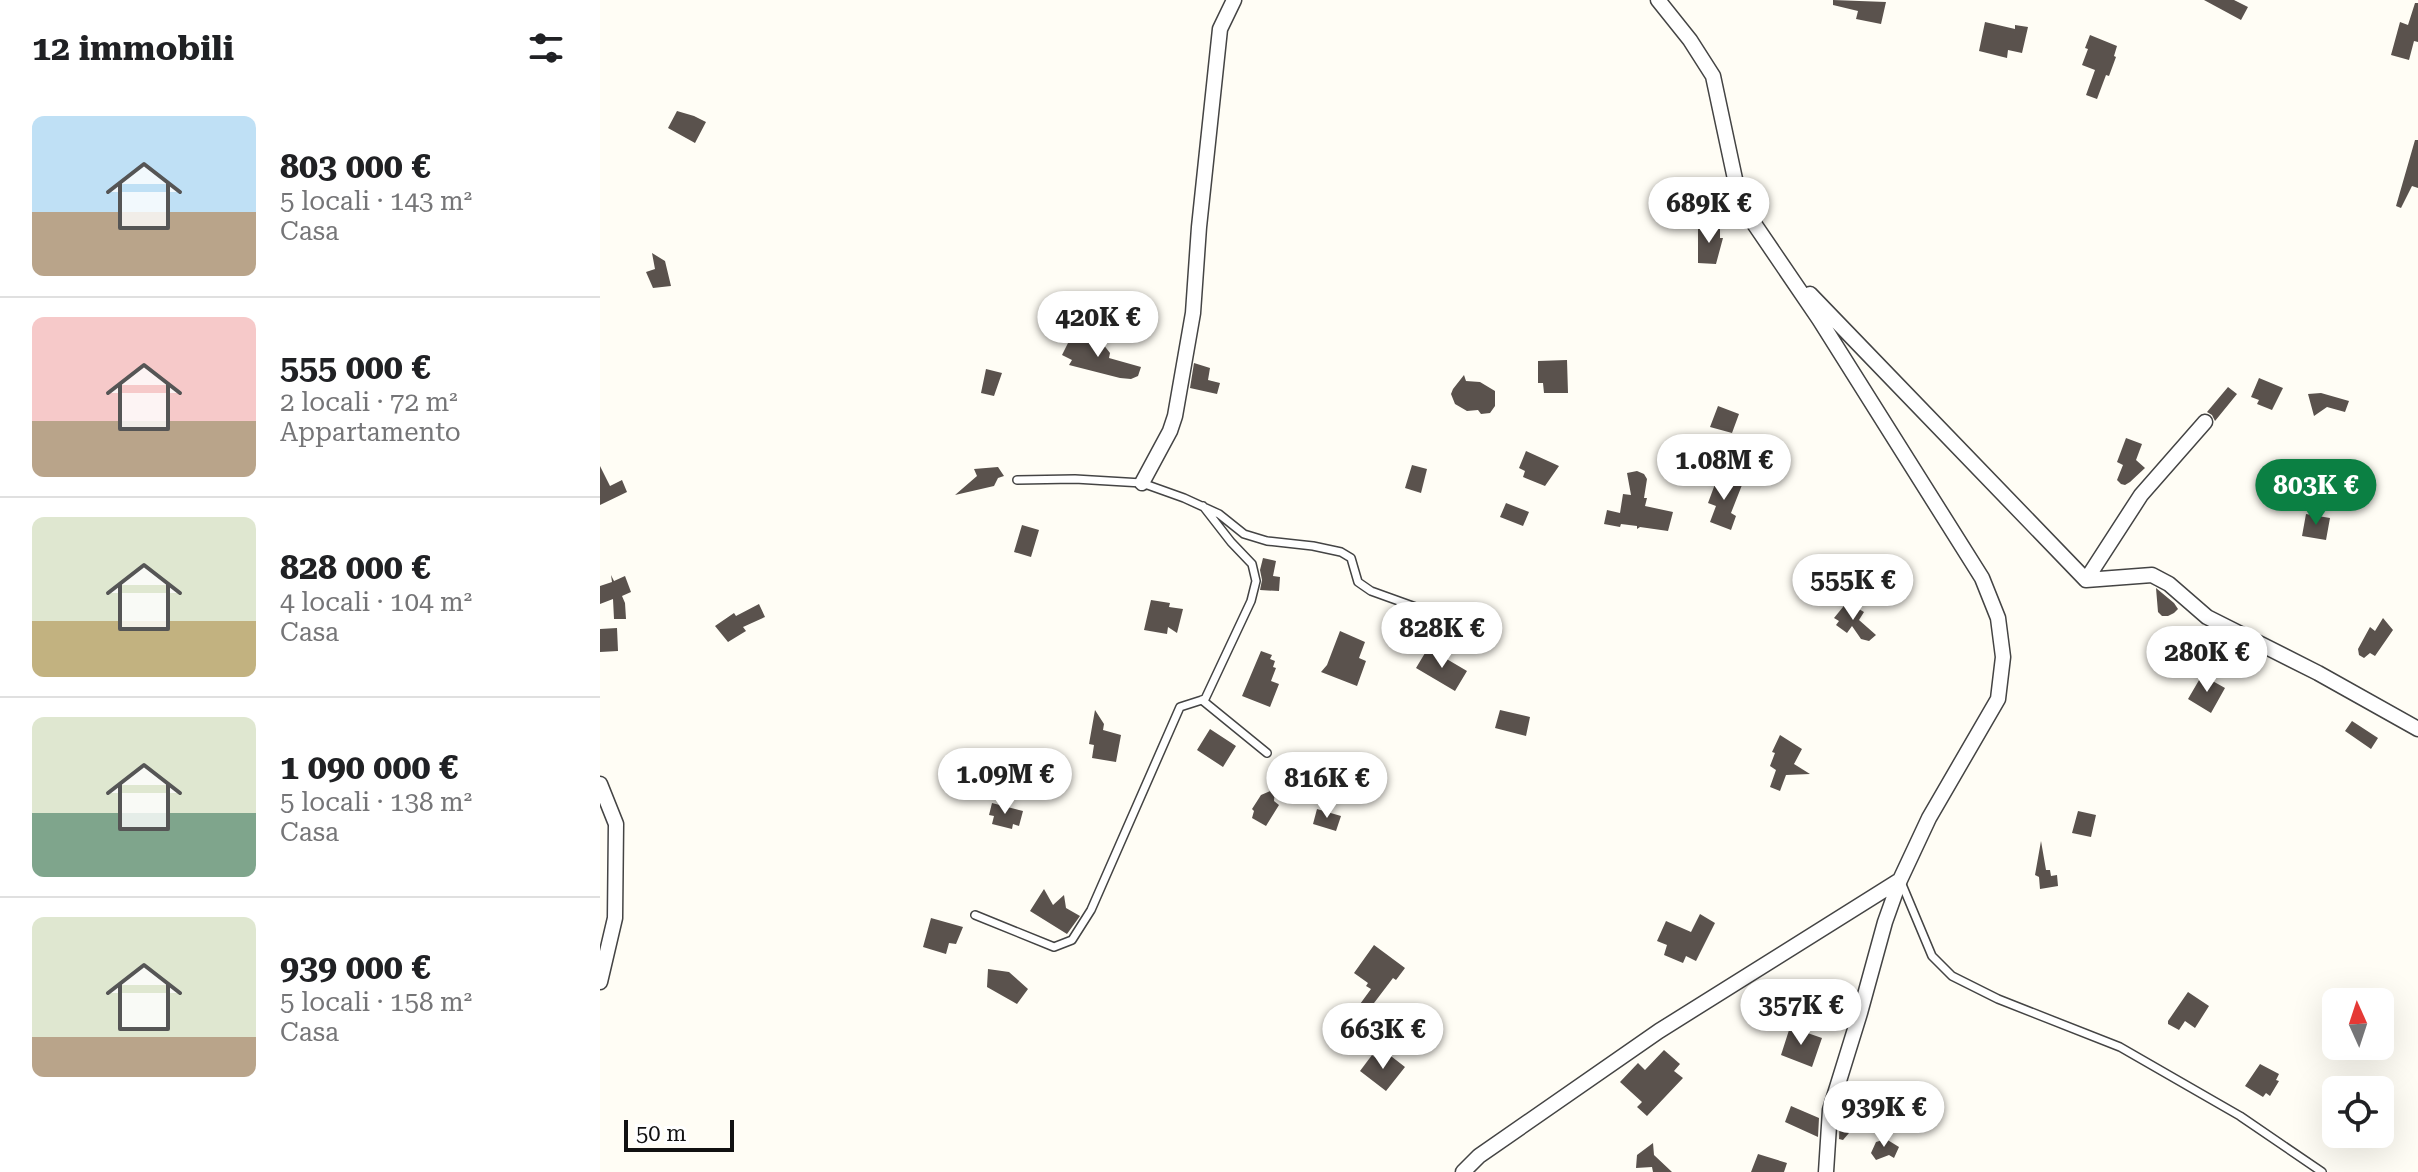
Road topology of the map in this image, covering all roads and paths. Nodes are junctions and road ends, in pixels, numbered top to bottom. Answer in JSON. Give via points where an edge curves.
{"nodes":[{"id":1,"x":1234,"y":0,"type":"edge"},
{"id":2,"x":1658,"y":0,"type":"edge"},
{"id":3,"x":1782,"y":265,"type":"junction"},
{"id":4,"x":2205,"y":422,"type":"dead end"},
{"id":5,"x":1017,"y":480,"type":"dead end"},
{"id":6,"x":1142,"y":483,"type":"junction"},
{"id":7,"x":1203,"y":506,"type":"junction"},
{"id":8,"x":2086,"y":580,"type":"junction"},
{"id":9,"x":1492,"y":640,"type":"dead end"},
{"id":10,"x":1202,"y":700,"type":"junction"},
{"id":11,"x":2418,"y":729,"type":"edge"},
{"id":12,"x":1267,"y":753,"type":"dead end"},
{"id":13,"x":600,"y":784,"type":"edge"},
{"id":14,"x":1900,"y":880,"type":"junction"},
{"id":15,"x":975,"y":915,"type":"dead end"},
{"id":16,"x":600,"y":982,"type":"edge"},
{"id":17,"x":1463,"y":1172,"type":"edge"},
{"id":18,"x":1826,"y":1172,"type":"edge"},
{"id":19,"x":2322,"y":1172,"type":"edge"}],
"edges":[{"from":1,"to":6,"type":"street","via":[[1220,29],[1193,313],[1175,416]]},
{"from":2,"to":3,"type":"street","via":[[1713,76],[1735,179],[1755,225]]},
{"from":3,"to":8,"type":"street"},
{"from":3,"to":14,"type":"street","via":[[1982,578],[1998,618],[2003,657],[1998,699],[1929,818]]},
{"from":4,"to":8,"type":"street","via":[[2141,495]]},
{"from":5,"to":6,"type":"lane"},
{"from":6,"to":7,"type":"lane"},
{"from":7,"to":9,"type":"lane","via":[[1244,534],[1341,552],[1351,558],[1358,582],[1371,591],[1485,632]]},
{"from":7,"to":10,"type":"lane","via":[[1252,564],[1256,581]]},
{"from":8,"to":11,"type":"street","via":[[2152,575],[2207,617]]},
{"from":10,"to":12,"type":"lane"},
{"from":10,"to":15,"type":"lane","via":[[1180,707],[1091,910],[1072,940],[1054,947]]},
{"from":13,"to":16,"type":"street","via":[[616,824],[615,918]]},
{"from":14,"to":17,"type":"street","via":[[1659,1031]]},
{"from":14,"to":18,"type":"street","via":[[1830,1110]]},
{"from":14,"to":19,"type":"lane","via":[[1932,956],[1952,976],[2120,1047],[2240,1116]]}]}
